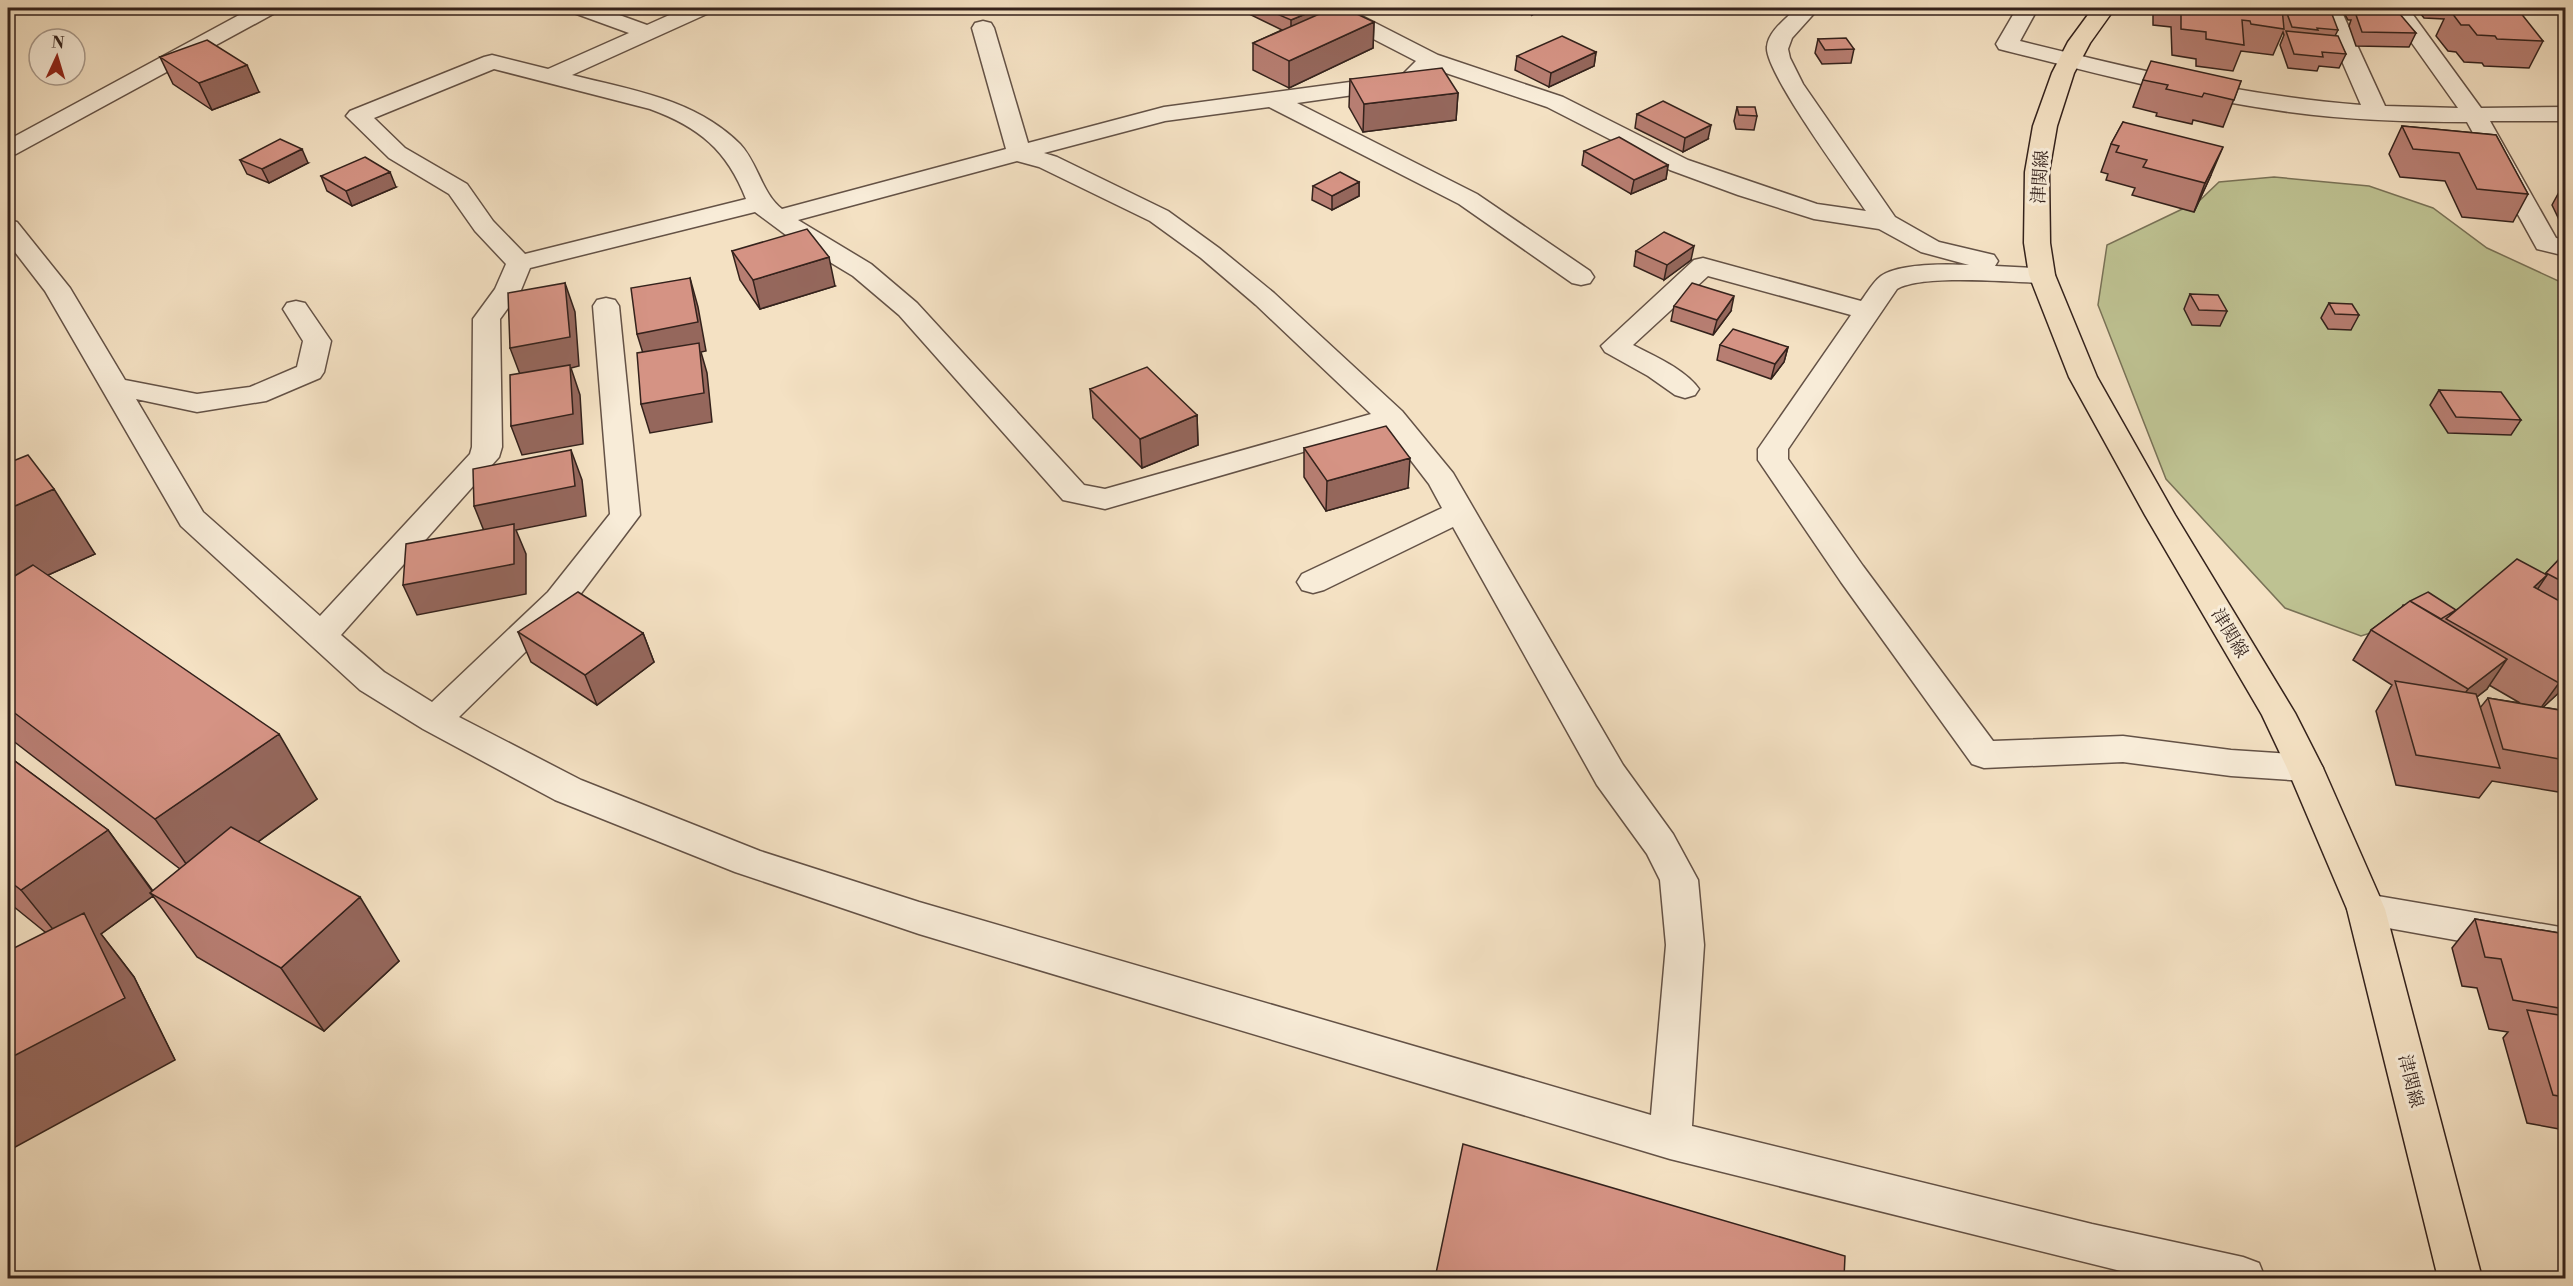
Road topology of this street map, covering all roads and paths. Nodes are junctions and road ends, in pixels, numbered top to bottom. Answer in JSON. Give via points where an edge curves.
{"nodes":[{"id":1,"x":267,"y":8,"type":"edge"},
{"id":2,"x":582,"y":8,"type":"edge"},
{"id":3,"x":701,"y":8,"type":"edge"},
{"id":4,"x":1331,"y":8,"type":"edge"},
{"id":5,"x":1809,"y":8,"type":"edge"},
{"id":6,"x":2027,"y":8,"type":"edge"},
{"id":7,"x":2104,"y":8,"type":"edge"},
{"id":8,"x":2330,"y":8,"type":"edge"},
{"id":9,"x":2398,"y":8,"type":"edge"},
{"id":10,"x":983,"y":28,"type":"dead end"},
{"id":11,"x":646,"y":32,"type":"junction"},
{"id":12,"x":1430,"y":60,"type":"junction"},
{"id":13,"x":2070,"y":60,"type":"junction"},
{"id":14,"x":550,"y":77,"type":"junction"},
{"id":15,"x":1271,"y":99,"type":"junction"},
{"id":16,"x":2376,"y":113,"type":"junction"},
{"id":17,"x":2565,"y":114,"type":"edge"},
{"id":18,"x":2475,"y":115,"type":"junction"},
{"id":19,"x":8,"y":149,"type":"edge"},
{"id":20,"x":1019,"y":154,"type":"junction"},
{"id":21,"x":770,"y":210,"type":"junction"},
{"id":22,"x":1886,"y":222,"type":"junction"},
{"id":23,"x":8,"y":227,"type":"edge"},
{"id":24,"x":2565,"y":248,"type":"edge"},
{"id":25,"x":519,"y":263,"type":"junction"},
{"id":26,"x":2042,"y":275,"type":"junction"},
{"id":27,"x":1581,"y":277,"type":"dead end"},
{"id":28,"x":606,"y":306,"type":"dead end"},
{"id":29,"x":296,"y":309,"type":"dead end"},
{"id":30,"x":1867,"y":311,"type":"junction"},
{"id":31,"x":114,"y":386,"type":"junction"},
{"id":32,"x":1685,"y":389,"type":"dead end"},
{"id":33,"x":1392,"y":417,"type":"junction"},
{"id":34,"x":1461,"y":511,"type":"junction"},
{"id":35,"x":1313,"y":582,"type":"dead end"},
{"id":36,"x":321,"y":636,"type":"junction"},
{"id":37,"x":435,"y":720,"type":"junction"},
{"id":38,"x":2305,"y":768,"type":"junction"},
{"id":39,"x":2366,"y":909,"type":"junction"},
{"id":40,"x":2565,"y":944,"type":"edge"},
{"id":41,"x":1670,"y":1140,"type":"junction"},
{"id":42,"x":2243,"y":1278,"type":"edge"},
{"id":43,"x":2460,"y":1278,"type":"edge"}],
"edges":[{"from":1,"to":19,"type":"street"},
{"from":2,"to":11,"type":"street"},
{"from":3,"to":11,"type":"street"},
{"from":4,"to":12,"type":"street"},
{"from":5,"to":22,"type":"street","via":[[1778,40],[1778,60]]},
{"from":6,"to":13,"type":"street","via":[[2007,44]]},
{"from":7,"to":13,"type":"main road","name":"津関線"},
{"from":8,"to":16,"type":"street"},
{"from":9,"to":18,"type":"street"},
{"from":10,"to":20,"type":"street"},
{"from":11,"to":14,"type":"street"},
{"from":12,"to":15,"type":"street","via":[[1409,81]]},
{"from":12,"to":22,"type":"street","via":[[1555,102],[1679,165],[1747,190],[1814,211]]},
{"from":13,"to":16,"type":"street","via":[[2269,102]]},
{"from":13,"to":26,"type":"main road","name":"津関線","via":[[2045,126],[2037,172],[2037,243]]},
{"from":14,"to":21,"type":"street","via":[[677,111],[707,129],[732,150]]},
{"from":14,"to":25,"type":"street","via":[[492,62],[358,117],[397,153],[458,189],[484,226]]},
{"from":15,"to":20,"type":"street","via":[[1164,114]]},
{"from":15,"to":27,"type":"street","via":[[1468,199]]},
{"from":16,"to":18,"type":"street"},
{"from":17,"to":18,"type":"street"},
{"from":18,"to":24,"type":"street","via":[[2546,244]]},
{"from":20,"to":21,"type":"street"},
{"from":20,"to":33,"type":"street","via":[[1048,162],[1159,216],[1264,299]]},
{"from":21,"to":25,"type":"street"},
{"from":21,"to":33,"type":"street","via":[[799,233],[862,270],[908,309],[1074,493],[1105,499]]},
{"from":22,"to":26,"type":"street","via":[[1929,247]]},
{"from":23,"to":31,"type":"street","via":[[57,288]]},
{"from":25,"to":36,"type":"street","via":[[508,290],[487,319],[484,457]]},
{"from":26,"to":30,"type":"street","via":[[1950,272],[1898,277],[1888,283]]},
{"from":26,"to":38,"type":"main road","name":"津関線","via":[[2083,377],[2278,712]]},
{"from":28,"to":37,"type":"street","via":[[625,515],[559,600]]},
{"from":29,"to":31,"type":"street","via":[[317,341],[310,372],[267,391],[197,403]]},
{"from":30,"to":32,"type":"street","via":[[1702,266],[1615,346]]},
{"from":30,"to":38,"type":"street","via":[[1773,449],[1773,460],[1983,755],[2123,749]]},
{"from":31,"to":36,"type":"street","via":[[192,519]]},
{"from":33,"to":34,"type":"street","via":[[1442,480]]},
{"from":34,"to":35,"type":"street"},
{"from":34,"to":41,"type":"street","via":[[1610,776],[1660,844],[1679,879],[1685,945]]},
{"from":36,"to":37,"type":"street","via":[[372,681]]},
{"from":37,"to":41,"type":"street","via":[[568,790],[748,862],[919,918]]},
{"from":38,"to":39,"type":"main road","name":"津関線"},
{"from":39,"to":40,"type":"street"},
{"from":39,"to":43,"type":"main road","name":"津関線"},
{"from":41,"to":42,"type":"street","via":[[2092,1245]]}]}
